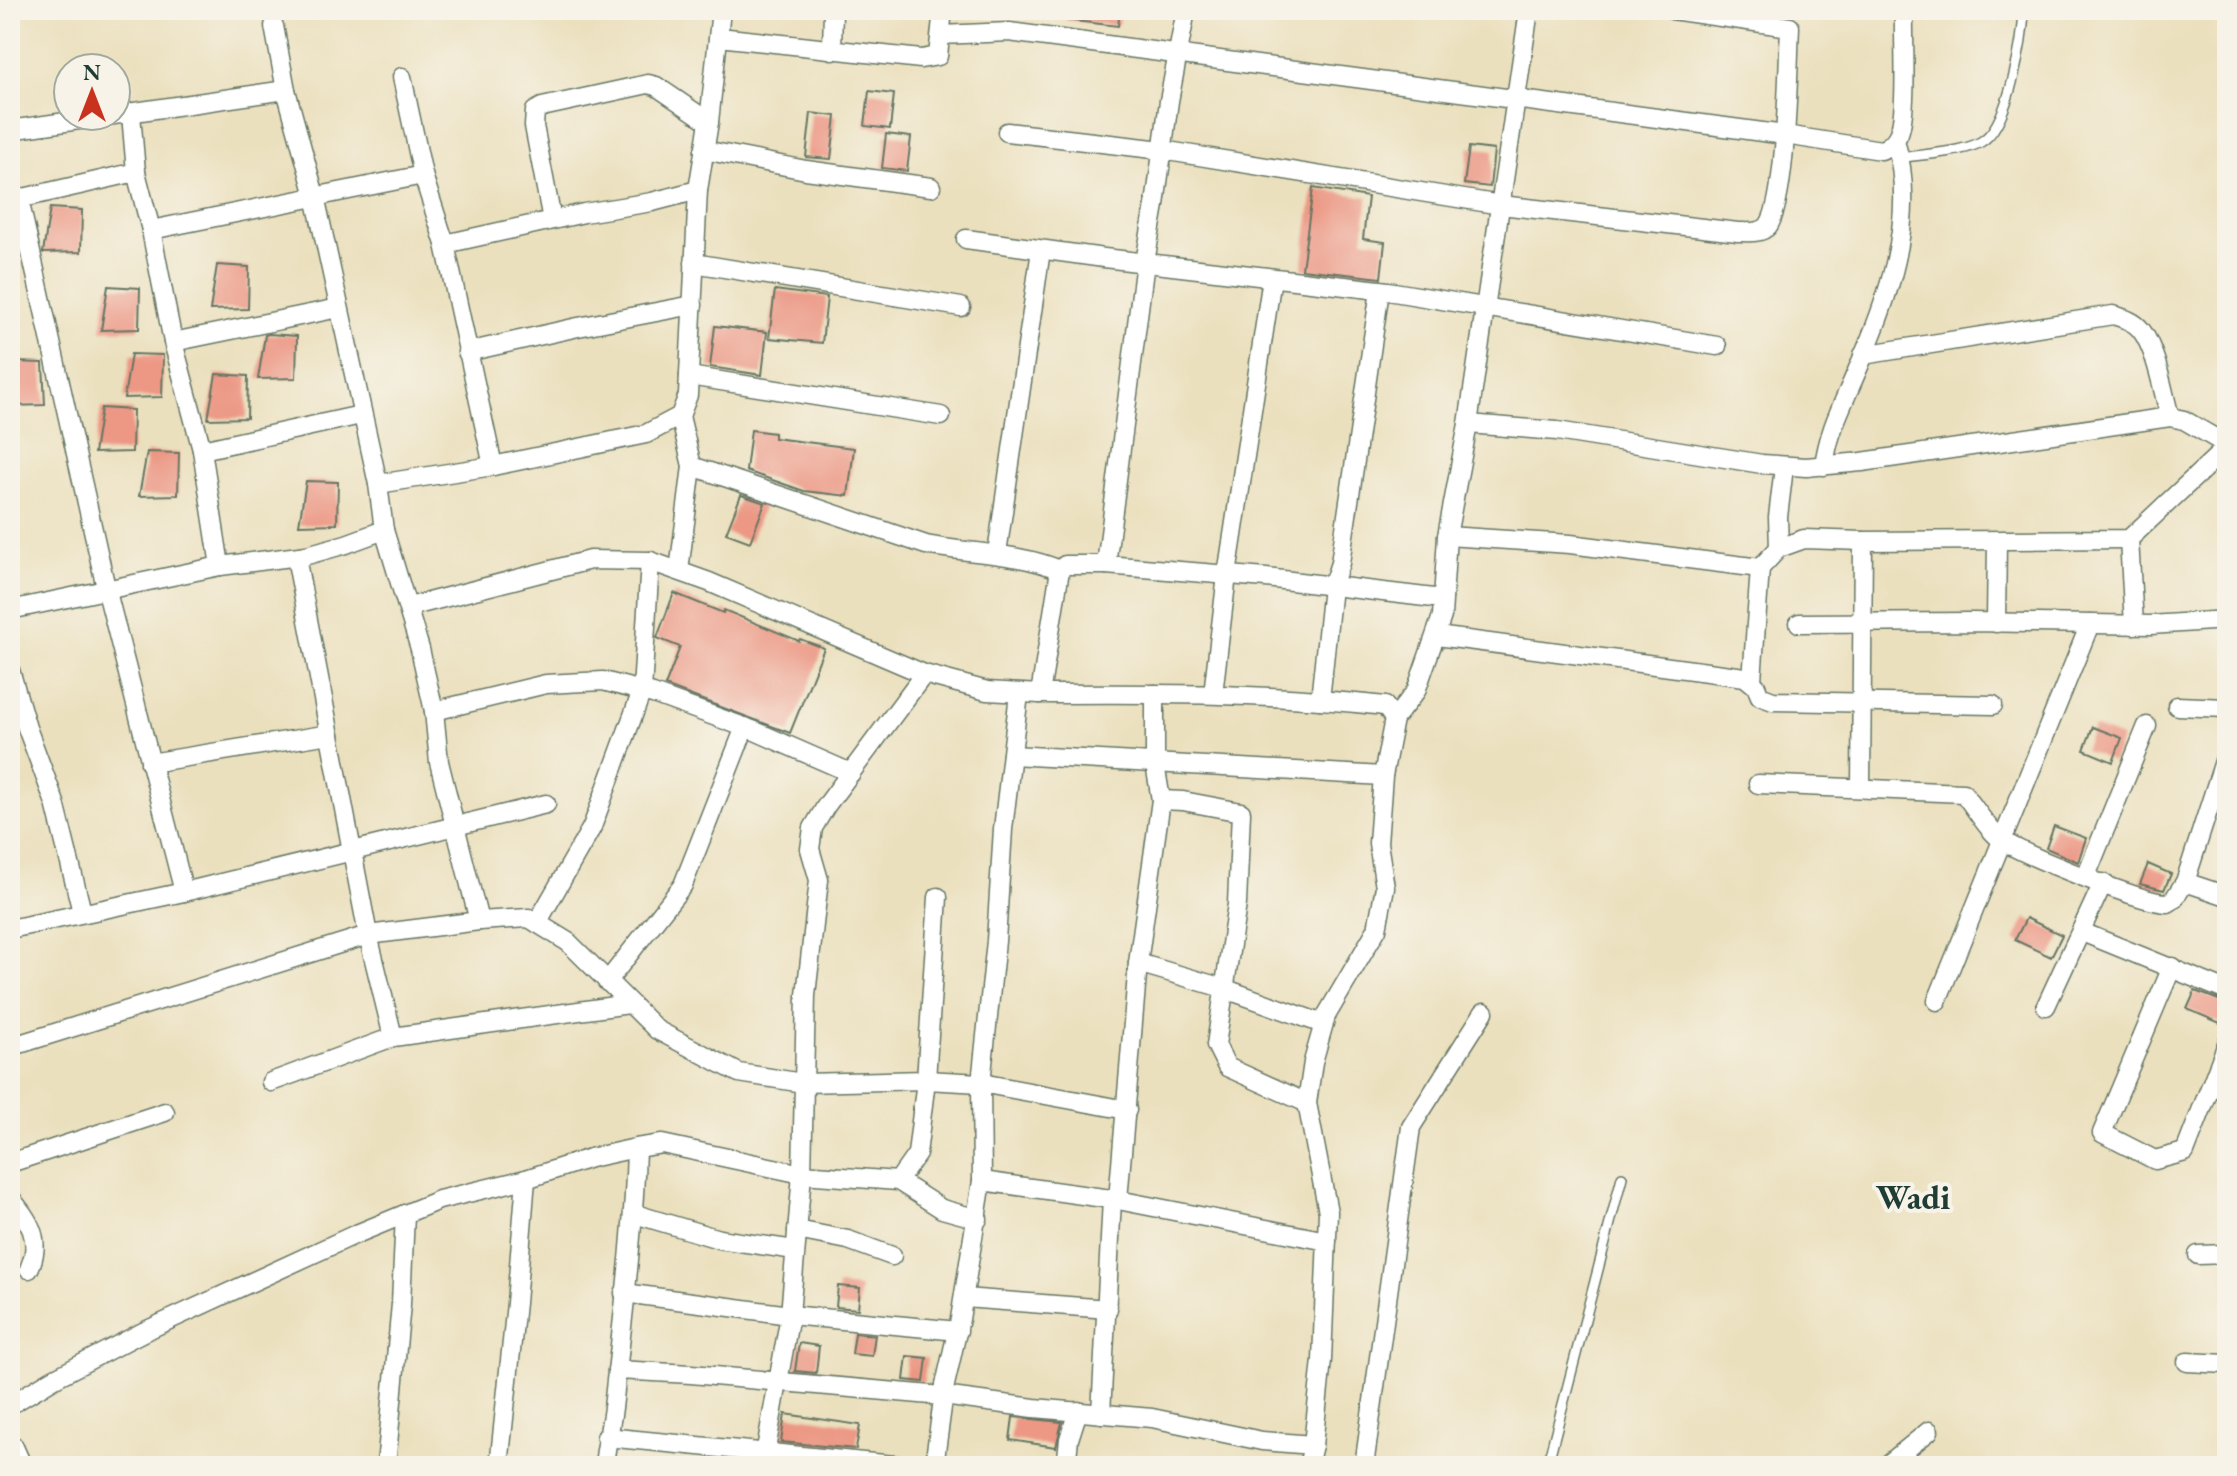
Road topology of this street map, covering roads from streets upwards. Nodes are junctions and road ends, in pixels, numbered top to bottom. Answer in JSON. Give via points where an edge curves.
{"nodes":[{"id":1,"x":721,"y":10,"type":"edge"},
{"id":2,"x":833,"y":10,"type":"edge"},
{"id":3,"x":943,"y":10,"type":"edge"},
{"id":4,"x":1186,"y":10,"type":"edge"},
{"id":5,"x":1529,"y":10,"type":"edge"},
{"id":6,"x":1672,"y":10,"type":"edge"},
{"id":7,"x":1904,"y":10,"type":"edge"},
{"id":8,"x":1757,"y":16,"type":"edge"},
{"id":9,"x":274,"y":26,"type":"dead end"},
{"id":10,"x":941,"y":35,"type":"junction"},
{"id":11,"x":719,"y":37,"type":"junction"},
{"id":12,"x":832,"y":50,"type":"junction"},
{"id":13,"x":1176,"y":56,"type":"junction"},
{"id":14,"x":402,"y":77,"type":"dead end"},
{"id":15,"x":286,"y":90,"type":"junction"},
{"id":16,"x":1515,"y":100,"type":"junction"},
{"id":17,"x":132,"y":114,"type":"edge"},
{"id":18,"x":709,"y":122,"type":"junction"},
{"id":19,"x":52,"y":124,"type":"edge"},
{"id":20,"x":132,"y":126,"type":"edge"},
{"id":21,"x":10,"y":130,"type":"edge"},
{"id":22,"x":1007,"y":132,"type":"dead end"},
{"id":23,"x":1785,"y":135,"type":"junction"},
{"id":24,"x":1897,"y":149,"type":"junction"},
{"id":25,"x":704,"y":150,"type":"junction"},
{"id":26,"x":1162,"y":150,"type":"junction"},
{"id":27,"x":136,"y":172,"type":"junction"},
{"id":28,"x":423,"y":175,"type":"junction"},
{"id":29,"x":931,"y":187,"type":"dead end"},
{"id":30,"x":698,"y":190,"type":"junction"},
{"id":31,"x":315,"y":196,"type":"junction"},
{"id":32,"x":14,"y":200,"type":"edge"},
{"id":33,"x":1501,"y":205,"type":"junction"},
{"id":34,"x":552,"y":220,"type":"junction"},
{"id":35,"x":151,"y":230,"type":"junction"},
{"id":36,"x":966,"y":239,"type":"dead end"},
{"id":37,"x":445,"y":244,"type":"junction"},
{"id":38,"x":1041,"y":250,"type":"junction"},
{"id":39,"x":1145,"y":262,"type":"junction"},
{"id":40,"x":694,"y":263,"type":"junction"},
{"id":41,"x":1272,"y":278,"type":"junction"},
{"id":42,"x":1380,"y":290,"type":"junction"},
{"id":43,"x":693,"y":305,"type":"junction"},
{"id":44,"x":1484,"y":306,"type":"junction"},
{"id":45,"x":961,"y":307,"type":"dead end"},
{"id":46,"x":339,"y":308,"type":"junction"},
{"id":47,"x":173,"y":342,"type":"junction"},
{"id":48,"x":1717,"y":346,"type":"dead end"},
{"id":49,"x":467,"y":352,"type":"junction"},
{"id":50,"x":1863,"y":355,"type":"junction"},
{"id":51,"x":689,"y":376,"type":"junction"},
{"id":52,"x":361,"y":415,"type":"junction"},
{"id":53,"x":680,"y":416,"type":"junction"},
{"id":54,"x":941,"y":416,"type":"dead end"},
{"id":55,"x":2170,"y":417,"type":"junction"},
{"id":56,"x":1468,"y":424,"type":"junction"},
{"id":57,"x":2227,"y":446,"type":"edge"},
{"id":58,"x":202,"y":450,"type":"junction"},
{"id":59,"x":493,"y":466,"type":"junction"},
{"id":60,"x":692,"y":466,"type":"junction"},
{"id":61,"x":1824,"y":466,"type":"junction"},
{"id":62,"x":1784,"y":467,"type":"junction"},
{"id":63,"x":378,"y":484,"type":"junction"},
{"id":64,"x":384,"y":530,"type":"junction"},
{"id":65,"x":1447,"y":536,"type":"junction"},
{"id":66,"x":2129,"y":539,"type":"junction"},
{"id":67,"x":1863,"y":541,"type":"junction"},
{"id":68,"x":1997,"y":541,"type":"junction"},
{"id":69,"x":1779,"y":548,"type":"junction"},
{"id":70,"x":997,"y":553,"type":"junction"},
{"id":71,"x":296,"y":557,"type":"junction"},
{"id":72,"x":650,"y":561,"type":"junction"},
{"id":73,"x":1106,"y":565,"type":"junction"},
{"id":74,"x":220,"y":566,"type":"junction"},
{"id":75,"x":1760,"y":568,"type":"junction"},
{"id":76,"x":1060,"y":570,"type":"junction"},
{"id":77,"x":679,"y":571,"type":"junction"},
{"id":78,"x":1227,"y":575,"type":"junction"},
{"id":79,"x":1332,"y":587,"type":"junction"},
{"id":80,"x":106,"y":588,"type":"junction"},
{"id":81,"x":1442,"y":599,"type":"junction"},
{"id":82,"x":409,"y":607,"type":"junction"},
{"id":83,"x":10,"y":610,"type":"edge"},
{"id":84,"x":2227,"y":620,"type":"edge"},
{"id":85,"x":1799,"y":623,"type":"dead end"},
{"id":86,"x":1864,"y":623,"type":"junction"},
{"id":87,"x":1996,"y":623,"type":"junction"},
{"id":88,"x":2090,"y":624,"type":"junction"},
{"id":89,"x":2134,"y":625,"type":"junction"},
{"id":90,"x":1437,"y":636,"type":"junction"},
{"id":91,"x":10,"y":670,"type":"edge"},
{"id":92,"x":924,"y":674,"type":"junction"},
{"id":93,"x":1752,"y":680,"type":"junction"},
{"id":94,"x":642,"y":691,"type":"junction"},
{"id":95,"x":1019,"y":694,"type":"junction"},
{"id":96,"x":1040,"y":694,"type":"junction"},
{"id":97,"x":1155,"y":694,"type":"junction"},
{"id":98,"x":1213,"y":694,"type":"junction"},
{"id":99,"x":1320,"y":700,"type":"junction"},
{"id":100,"x":1861,"y":705,"type":"junction"},
{"id":101,"x":1993,"y":705,"type":"dead end"},
{"id":102,"x":2177,"y":706,"type":"dead end"},
{"id":103,"x":2227,"y":708,"type":"edge"},
{"id":104,"x":434,"y":711,"type":"junction"},
{"id":105,"x":1394,"y":719,"type":"junction"},
{"id":106,"x":2147,"y":726,"type":"dead end"},
{"id":107,"x":745,"y":727,"type":"junction"},
{"id":108,"x":330,"y":734,"type":"junction"},
{"id":109,"x":2227,"y":752,"type":"edge"},
{"id":110,"x":1012,"y":755,"type":"junction"},
{"id":111,"x":150,"y":763,"type":"junction"},
{"id":112,"x":1155,"y":764,"type":"junction"},
{"id":113,"x":851,"y":773,"type":"junction"},
{"id":114,"x":1383,"y":776,"type":"junction"},
{"id":115,"x":1758,"y":784,"type":"dead end"},
{"id":116,"x":1861,"y":787,"type":"junction"},
{"id":117,"x":1161,"y":800,"type":"junction"},
{"id":118,"x":546,"y":804,"type":"dead end"},
{"id":119,"x":453,"y":825,"type":"junction"},
{"id":120,"x":2001,"y":840,"type":"junction"},
{"id":121,"x":351,"y":850,"type":"junction"},
{"id":122,"x":2094,"y":880,"type":"junction"},
{"id":123,"x":2185,"y":882,"type":"junction"},
{"id":124,"x":184,"y":892,"type":"junction"},
{"id":125,"x":2227,"y":896,"type":"edge"},
{"id":126,"x":938,"y":897,"type":"dead end"},
{"id":127,"x":82,"y":912,"type":"junction"},
{"id":128,"x":479,"y":921,"type":"junction"},
{"id":129,"x":537,"y":923,"type":"junction"},
{"id":130,"x":10,"y":929,"type":"edge"},
{"id":131,"x":2082,"y":932,"type":"junction"},
{"id":132,"x":368,"y":935,"type":"junction"},
{"id":133,"x":1138,"y":963,"type":"junction"},
{"id":134,"x":2172,"y":967,"type":"junction"},
{"id":135,"x":607,"y":982,"type":"junction"},
{"id":136,"x":1223,"y":988,"type":"junction"},
{"id":137,"x":2227,"y":991,"type":"edge"},
{"id":138,"x":1937,"y":1001,"type":"dead end"},
{"id":139,"x":629,"y":1004,"type":"junction"},
{"id":140,"x":2046,"y":1006,"type":"dead end"},
{"id":141,"x":1484,"y":1012,"type":"dead end"},
{"id":142,"x":1323,"y":1024,"type":"junction"},
{"id":143,"x":393,"y":1037,"type":"junction"},
{"id":144,"x":2227,"y":1044,"type":"edge"},
{"id":145,"x":10,"y":1047,"type":"edge"},
{"id":146,"x":926,"y":1080,"type":"junction"},
{"id":147,"x":271,"y":1082,"type":"dead end"},
{"id":148,"x":803,"y":1083,"type":"junction"},
{"id":149,"x":981,"y":1083,"type":"junction"},
{"id":150,"x":1307,"y":1103,"type":"junction"},
{"id":151,"x":1127,"y":1110,"type":"junction"},
{"id":152,"x":165,"y":1112,"type":"dead end"},
{"id":153,"x":636,"y":1148,"type":"junction"},
{"id":154,"x":10,"y":1163,"type":"edge"},
{"id":155,"x":802,"y":1174,"type":"junction"},
{"id":156,"x":526,"y":1179,"type":"junction"},
{"id":157,"x":898,"y":1181,"type":"junction"},
{"id":158,"x":982,"y":1181,"type":"junction"},
{"id":159,"x":10,"y":1197,"type":"edge"},
{"id":160,"x":1115,"y":1199,"type":"junction"},
{"id":161,"x":405,"y":1214,"type":"junction"},
{"id":162,"x":635,"y":1214,"type":"junction"},
{"id":163,"x":978,"y":1219,"type":"junction"},
{"id":164,"x":797,"y":1230,"type":"junction"},
{"id":165,"x":1327,"y":1241,"type":"junction"},
{"id":166,"x":795,"y":1250,"type":"junction"},
{"id":167,"x":2227,"y":1254,"type":"edge"},
{"id":168,"x":2198,"y":1255,"type":"dead end"},
{"id":169,"x":892,"y":1256,"type":"dead end"},
{"id":170,"x":29,"y":1269,"type":"dead end"},
{"id":171,"x":624,"y":1293,"type":"junction"},
{"id":172,"x":964,"y":1298,"type":"junction"},
{"id":173,"x":1108,"y":1309,"type":"junction"},
{"id":174,"x":790,"y":1315,"type":"junction"},
{"id":175,"x":958,"y":1331,"type":"junction"},
{"id":176,"x":2187,"y":1362,"type":"dead end"},
{"id":177,"x":2227,"y":1364,"type":"edge"},
{"id":178,"x":617,"y":1370,"type":"junction"},
{"id":179,"x":778,"y":1381,"type":"junction"},
{"id":180,"x":943,"y":1396,"type":"junction"},
{"id":181,"x":10,"y":1405,"type":"edge"},
{"id":182,"x":1078,"y":1411,"type":"junction"},
{"id":183,"x":1101,"y":1414,"type":"junction"},
{"id":184,"x":1929,"y":1431,"type":"dead end"},
{"id":185,"x":606,"y":1437,"type":"junction"},
{"id":186,"x":1313,"y":1445,"type":"junction"},
{"id":187,"x":10,"y":1448,"type":"edge"},
{"id":188,"x":764,"y":1458,"type":"edge"},
{"id":189,"x":18,"y":1466,"type":"edge"},
{"id":190,"x":386,"y":1466,"type":"edge"},
{"id":191,"x":499,"y":1466,"type":"edge"},
{"id":192,"x":604,"y":1466,"type":"edge"},
{"id":193,"x":905,"y":1466,"type":"edge"},
{"id":194,"x":934,"y":1466,"type":"edge"},
{"id":195,"x":1066,"y":1466,"type":"edge"},
{"id":196,"x":1308,"y":1466,"type":"edge"},
{"id":197,"x":1364,"y":1466,"type":"edge"},
{"id":198,"x":1886,"y":1466,"type":"edge"}],
"edges":[{"from":1,"to":11,"type":"street"},
{"from":2,"to":12,"type":"street"},
{"from":3,"to":10,"type":"street"},
{"from":4,"to":13,"type":"street"},
{"from":5,"to":16,"type":"street"},
{"from":6,"to":8,"type":"street"},
{"from":7,"to":24,"type":"street","via":[[1903,112]]},
{"from":8,"to":23,"type":"street","via":[[1790,27]]},
{"from":9,"to":15,"type":"street"},
{"from":10,"to":12,"type":"street","via":[[938,56],[921,59]]},
{"from":10,"to":13,"type":"street","via":[[1009,32]]},
{"from":11,"to":12,"type":"street"},
{"from":11,"to":18,"type":"street"},
{"from":13,"to":16,"type":"street"},
{"from":13,"to":26,"type":"street"},
{"from":14,"to":28,"type":"street"},
{"from":15,"to":17,"type":"street"},
{"from":15,"to":31,"type":"street"},
{"from":16,"to":23,"type":"street"},
{"from":16,"to":33,"type":"street"},
{"from":18,"to":25,"type":"street"},
{"from":18,"to":34,"type":"street","via":[[648,84],[535,111]]},
{"from":19,"to":21,"type":"street"},
{"from":20,"to":27,"type":"street"},
{"from":22,"to":26,"type":"street"},
{"from":23,"to":24,"type":"street"},
{"from":23,"to":33,"type":"street","via":[[1775,207],[1768,227],[1759,232]]},
{"from":24,"to":50,"type":"street","via":[[1899,249]]},
{"from":25,"to":29,"type":"street"},
{"from":25,"to":30,"type":"street"},
{"from":26,"to":33,"type":"street"},
{"from":26,"to":39,"type":"street"},
{"from":27,"to":32,"type":"street"},
{"from":27,"to":35,"type":"street"},
{"from":28,"to":31,"type":"street"},
{"from":28,"to":37,"type":"street"},
{"from":30,"to":34,"type":"street"},
{"from":30,"to":40,"type":"street"},
{"from":31,"to":35,"type":"street"},
{"from":31,"to":46,"type":"street"},
{"from":32,"to":80,"type":"street"},
{"from":33,"to":44,"type":"street"},
{"from":34,"to":37,"type":"street"},
{"from":35,"to":47,"type":"street"},
{"from":36,"to":38,"type":"street"},
{"from":37,"to":49,"type":"street"},
{"from":38,"to":39,"type":"street"},
{"from":38,"to":70,"type":"street"},
{"from":39,"to":41,"type":"street"},
{"from":39,"to":73,"type":"street"},
{"from":40,"to":43,"type":"street"},
{"from":40,"to":45,"type":"street"},
{"from":41,"to":42,"type":"street"},
{"from":41,"to":78,"type":"street"},
{"from":42,"to":44,"type":"street"},
{"from":42,"to":79,"type":"street","via":[[1340,563]]},
{"from":43,"to":49,"type":"street"},
{"from":43,"to":51,"type":"street"},
{"from":44,"to":48,"type":"street"},
{"from":44,"to":56,"type":"street"},
{"from":46,"to":47,"type":"street"},
{"from":46,"to":52,"type":"street"},
{"from":47,"to":58,"type":"street"},
{"from":49,"to":59,"type":"street"},
{"from":50,"to":55,"type":"street","via":[[2113,315],[2140,328]]},
{"from":50,"to":61,"type":"street","via":[[1833,423]]},
{"from":51,"to":53,"type":"street"},
{"from":51,"to":54,"type":"street"},
{"from":52,"to":58,"type":"street"},
{"from":52,"to":63,"type":"street"},
{"from":53,"to":59,"type":"street","via":[[646,434]]},
{"from":53,"to":60,"type":"street"},
{"from":55,"to":57,"type":"street"},
{"from":55,"to":61,"type":"street"},
{"from":56,"to":62,"type":"street","via":[[1557,431]]},
{"from":56,"to":65,"type":"street"},
{"from":57,"to":66,"type":"street"},
{"from":58,"to":74,"type":"street"},
{"from":59,"to":63,"type":"street"},
{"from":60,"to":70,"type":"street","via":[[926,545]]},
{"from":60,"to":77,"type":"street"},
{"from":61,"to":62,"type":"street"},
{"from":62,"to":69,"type":"street"},
{"from":63,"to":64,"type":"street"},
{"from":64,"to":71,"type":"street"},
{"from":64,"to":82,"type":"street"},
{"from":65,"to":75,"type":"street","via":[[1570,544]]},
{"from":65,"to":81,"type":"street"},
{"from":66,"to":68,"type":"street"},
{"from":66,"to":89,"type":"street"},
{"from":67,"to":68,"type":"street"},
{"from":67,"to":69,"type":"street","via":[[1804,539]]},
{"from":67,"to":86,"type":"street"},
{"from":68,"to":87,"type":"street"},
{"from":69,"to":75,"type":"street"},
{"from":70,"to":76,"type":"street"},
{"from":71,"to":74,"type":"street"},
{"from":71,"to":108,"type":"street"},
{"from":72,"to":77,"type":"street"},
{"from":72,"to":82,"type":"street","via":[[590,560]]},
{"from":72,"to":94,"type":"street"},
{"from":73,"to":76,"type":"street","via":[[1065,565]]},
{"from":73,"to":78,"type":"street"},
{"from":74,"to":80,"type":"street"},
{"from":75,"to":93,"type":"street"},
{"from":76,"to":96,"type":"street"},
{"from":77,"to":92,"type":"street"},
{"from":78,"to":79,"type":"street"},
{"from":78,"to":98,"type":"street"},
{"from":79,"to":81,"type":"street"},
{"from":79,"to":99,"type":"street"},
{"from":80,"to":83,"type":"street"},
{"from":80,"to":111,"type":"street"},
{"from":81,"to":90,"type":"street"},
{"from":82,"to":104,"type":"street"},
{"from":84,"to":89,"type":"street"},
{"from":85,"to":86,"type":"street"},
{"from":86,"to":87,"type":"street"},
{"from":86,"to":100,"type":"street"},
{"from":87,"to":88,"type":"street"},
{"from":88,"to":89,"type":"street"},
{"from":88,"to":120,"type":"street"},
{"from":90,"to":93,"type":"street"},
{"from":90,"to":105,"type":"street","via":[[1416,691]]},
{"from":91,"to":127,"type":"street","via":[[55,803]]},
{"from":92,"to":95,"type":"street"},
{"from":92,"to":113,"type":"street"},
{"from":93,"to":100,"type":"street","via":[[1765,700]]},
{"from":94,"to":104,"type":"street","via":[[603,681],[574,681]]},
{"from":94,"to":107,"type":"street"},
{"from":94,"to":129,"type":"street","via":[[592,827]]},
{"from":95,"to":96,"type":"street"},
{"from":95,"to":110,"type":"street"},
{"from":96,"to":97,"type":"street"},
{"from":97,"to":98,"type":"street"},
{"from":97,"to":112,"type":"street"},
{"from":98,"to":99,"type":"street"},
{"from":99,"to":105,"type":"street","via":[[1385,706]]},
{"from":100,"to":101,"type":"street"},
{"from":100,"to":116,"type":"street"},
{"from":102,"to":103,"type":"street"},
{"from":104,"to":119,"type":"street"},
{"from":105,"to":114,"type":"street"},
{"from":106,"to":122,"type":"street"},
{"from":107,"to":113,"type":"street"},
{"from":107,"to":135,"type":"street","via":[[683,885]]},
{"from":108,"to":111,"type":"street"},
{"from":108,"to":121,"type":"street"},
{"from":109,"to":123,"type":"street"},
{"from":110,"to":112,"type":"street"},
{"from":110,"to":149,"type":"street"},
{"from":111,"to":124,"type":"street"},
{"from":112,"to":114,"type":"street"},
{"from":112,"to":117,"type":"street"},
{"from":113,"to":148,"type":"street","via":[[813,828],[810,849],[819,880]]},
{"from":114,"to":142,"type":"street","via":[[1378,843],[1385,887],[1377,929]]},
{"from":115,"to":116,"type":"street"},
{"from":116,"to":120,"type":"street","via":[[1963,793]]},
{"from":117,"to":133,"type":"street"},
{"from":117,"to":136,"type":"street","via":[[1241,812],[1237,904]]},
{"from":118,"to":119,"type":"street"},
{"from":119,"to":121,"type":"street"},
{"from":119,"to":128,"type":"street"},
{"from":120,"to":122,"type":"street"},
{"from":120,"to":138,"type":"street"},
{"from":121,"to":124,"type":"street"},
{"from":121,"to":132,"type":"street"},
{"from":122,"to":123,"type":"street","via":[[2161,903],[2174,899]]},
{"from":122,"to":131,"type":"street"},
{"from":123,"to":125,"type":"street"},
{"from":124,"to":127,"type":"street"},
{"from":126,"to":146,"type":"street"},
{"from":127,"to":130,"type":"street"},
{"from":128,"to":129,"type":"street","via":[[529,918]]},
{"from":128,"to":132,"type":"street"},
{"from":129,"to":135,"type":"street","via":[[568,942]]},
{"from":131,"to":134,"type":"street"},
{"from":131,"to":140,"type":"street"},
{"from":132,"to":143,"type":"street"},
{"from":132,"to":145,"type":"street"},
{"from":133,"to":136,"type":"street"},
{"from":133,"to":151,"type":"street"},
{"from":134,"to":137,"type":"street"},
{"from":134,"to":144,"type":"street","via":[[2102,1133],[2155,1160],[2185,1152]]},
{"from":135,"to":139,"type":"street"},
{"from":136,"to":142,"type":"street"},
{"from":136,"to":150,"type":"street","via":[[1216,1045],[1227,1067]]},
{"from":139,"to":143,"type":"street"},
{"from":139,"to":148,"type":"street","via":[[657,1030],[739,1073]]},
{"from":141,"to":197,"type":"street","via":[[1411,1127]]},
{"from":142,"to":150,"type":"street"},
{"from":143,"to":147,"type":"street"},
{"from":146,"to":148,"type":"street"},
{"from":146,"to":149,"type":"street"},
{"from":146,"to":157,"type":"street","via":[[917,1154]]},
{"from":148,"to":155,"type":"street"},
{"from":149,"to":151,"type":"street"},
{"from":149,"to":158,"type":"street"},
{"from":150,"to":165,"type":"street","via":[[1328,1212]]},
{"from":151,"to":160,"type":"street"},
{"from":152,"to":154,"type":"street"},
{"from":153,"to":155,"type":"street","via":[[662,1144]]},
{"from":153,"to":156,"type":"street"},
{"from":153,"to":162,"type":"street"},
{"from":155,"to":157,"type":"street"},
{"from":155,"to":164,"type":"street"},
{"from":156,"to":161,"type":"street","via":[[439,1200]]},
{"from":156,"to":191,"type":"street"},
{"from":157,"to":163,"type":"street","via":[[942,1209]]},
{"from":158,"to":160,"type":"street"},
{"from":158,"to":163,"type":"street"},
{"from":159,"to":170,"type":"street","via":[[36,1240]]},
{"from":160,"to":165,"type":"street"},
{"from":160,"to":173,"type":"street"},
{"from":161,"to":181,"type":"street","via":[[143,1332]]},
{"from":161,"to":190,"type":"street"},
{"from":162,"to":166,"type":"street","via":[[719,1239]]},
{"from":162,"to":171,"type":"street"},
{"from":163,"to":172,"type":"street"},
{"from":164,"to":166,"type":"street"},
{"from":164,"to":169,"type":"street"},
{"from":165,"to":186,"type":"street"},
{"from":166,"to":174,"type":"street"},
{"from":167,"to":168,"type":"street"},
{"from":171,"to":174,"type":"street"},
{"from":171,"to":178,"type":"street"},
{"from":172,"to":173,"type":"street"},
{"from":172,"to":175,"type":"street"},
{"from":173,"to":183,"type":"street"},
{"from":174,"to":175,"type":"street"},
{"from":174,"to":179,"type":"street"},
{"from":175,"to":180,"type":"street"},
{"from":176,"to":177,"type":"street"},
{"from":178,"to":179,"type":"street"},
{"from":178,"to":185,"type":"street"},
{"from":179,"to":180,"type":"street"},
{"from":179,"to":188,"type":"street"},
{"from":180,"to":182,"type":"street"},
{"from":180,"to":194,"type":"street"},
{"from":182,"to":183,"type":"street"},
{"from":182,"to":195,"type":"street"},
{"from":183,"to":186,"type":"street"},
{"from":184,"to":198,"type":"street"},
{"from":185,"to":188,"type":"street"},
{"from":185,"to":192,"type":"street"},
{"from":186,"to":196,"type":"street"},
{"from":187,"to":189,"type":"street"},
{"from":188,"to":193,"type":"street"}]}
